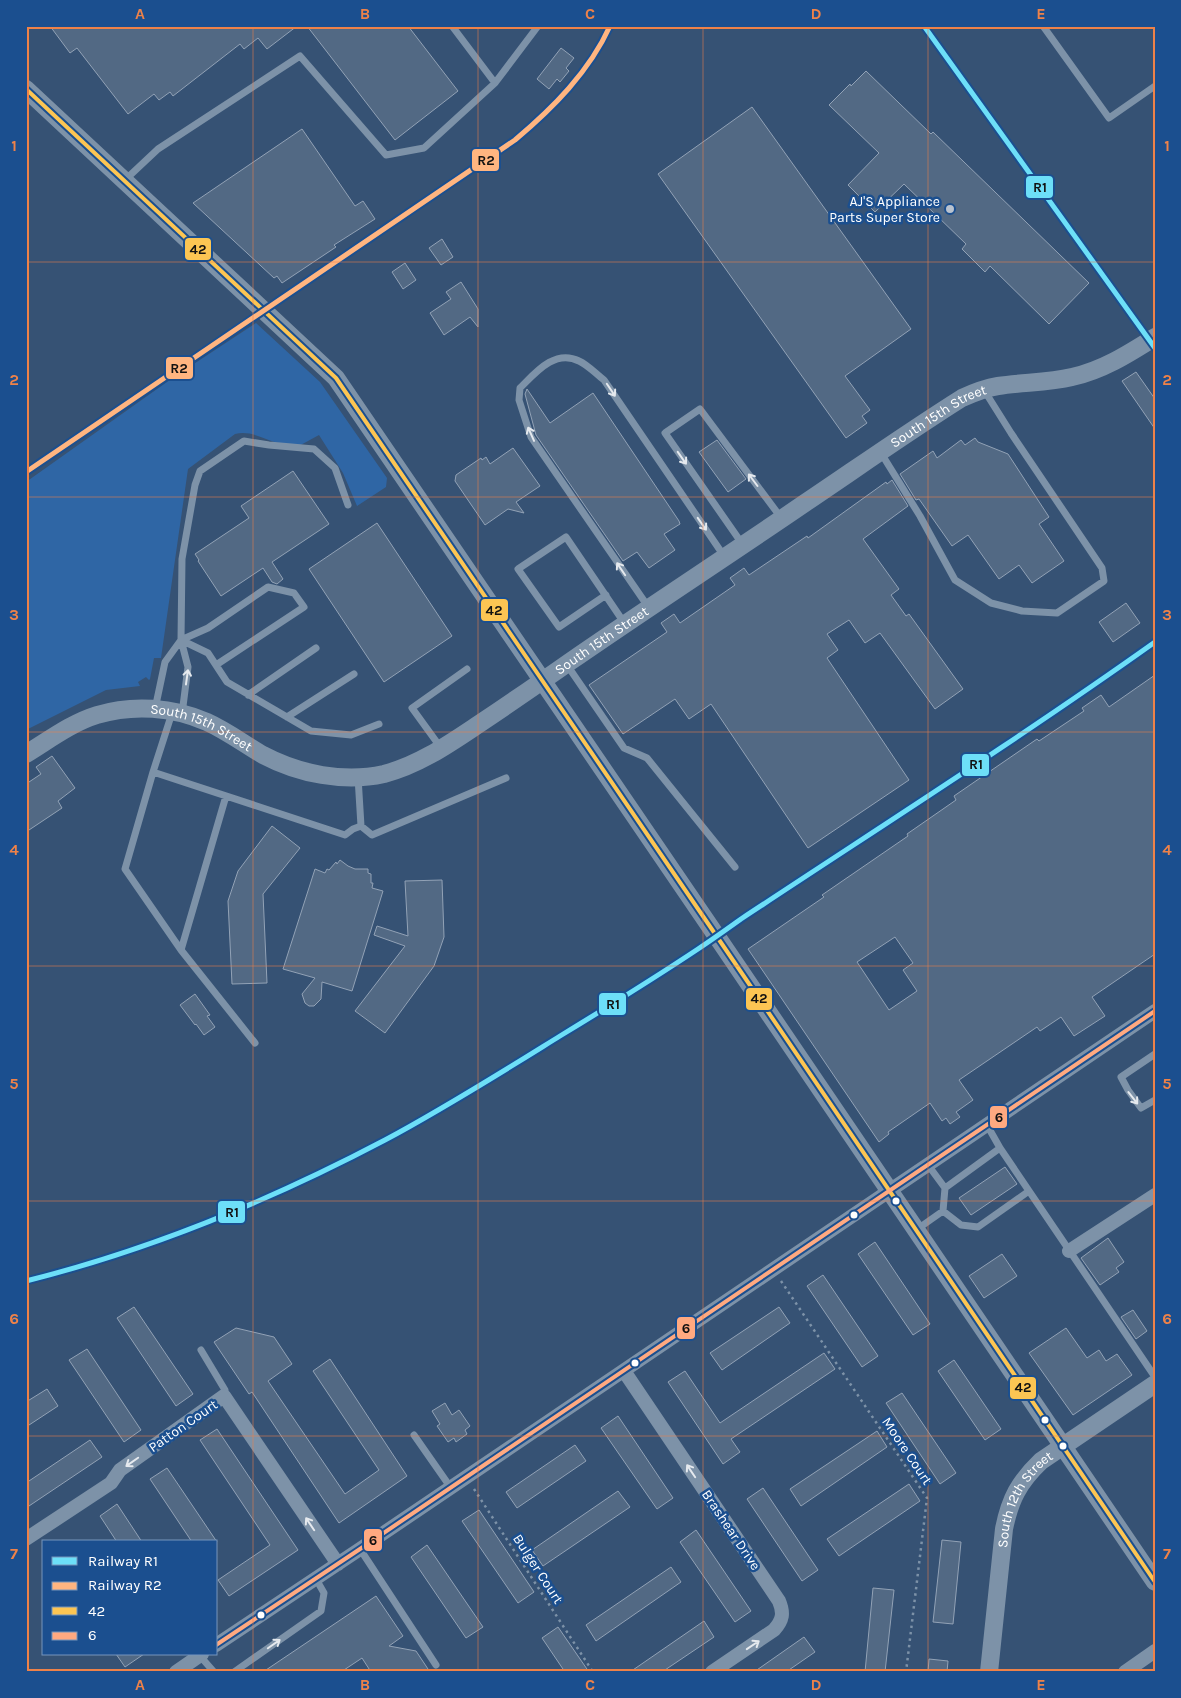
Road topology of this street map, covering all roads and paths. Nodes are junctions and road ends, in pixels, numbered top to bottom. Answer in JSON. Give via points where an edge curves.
{"nodes":[{"id":1,"x":452,"y":26,"type":"edge"},
{"id":2,"x":538,"y":26,"type":"edge"},
{"id":3,"x":1043,"y":26,"type":"edge"},
{"id":4,"x":495,"y":83,"type":"junction"},
{"id":5,"x":1155,"y":86,"type":"edge"},
{"id":6,"x":26,"y":89,"type":"edge"},
{"id":7,"x":124,"y":180,"type":"junction"},
{"id":8,"x":1155,"y":337,"type":"edge"},
{"id":9,"x":984,"y":390,"type":"junction"},
{"id":10,"x":881,"y":452,"type":"junction"},
{"id":11,"x":348,"y":505,"type":"dead end"},
{"id":12,"x":782,"y":519,"type":"junction"},
{"id":13,"x":743,"y":546,"type":"junction"},
{"id":14,"x":725,"y":557,"type":"junction"},
{"id":15,"x":606,"y":595,"type":"junction"},
{"id":16,"x":649,"y":609,"type":"junction"},
{"id":17,"x":625,"y":625,"type":"junction"},
{"id":18,"x":181,"y":640,"type":"junction"},
{"id":19,"x":316,"y":648,"type":"dead end"},
{"id":20,"x":567,"y":664,"type":"junction"},
{"id":21,"x":216,"y":665,"type":"junction"},
{"id":22,"x":467,"y":669,"type":"dead end"},
{"id":23,"x":354,"y":674,"type":"dead end"},
{"id":24,"x":542,"y":682,"type":"junction"},
{"id":25,"x":248,"y":695,"type":"junction"},
{"id":26,"x":155,"y":709,"type":"junction"},
{"id":27,"x":177,"y":713,"type":"junction"},
{"id":28,"x":287,"y":717,"type":"junction"},
{"id":29,"x":379,"y":724,"type":"dead end"},
{"id":30,"x":441,"y":749,"type":"junction"},
{"id":31,"x":26,"y":754,"type":"edge"},
{"id":32,"x":153,"y":772,"type":"junction"},
{"id":33,"x":358,"y":777,"type":"junction"},
{"id":34,"x":506,"y":778,"type":"dead end"},
{"id":35,"x":226,"y":796,"type":"junction"},
{"id":36,"x":361,"y":826,"type":"junction"},
{"id":37,"x":735,"y":868,"type":"dead end"},
{"id":38,"x":181,"y":950,"type":"junction"},
{"id":39,"x":1155,"y":1011,"type":"edge"},
{"id":40,"x":255,"y":1043,"type":"dead end"},
{"id":41,"x":1155,"y":1054,"type":"edge"},
{"id":42,"x":1155,"y":1100,"type":"edge"},
{"id":43,"x":987,"y":1125,"type":"junction"},
{"id":44,"x":1000,"y":1148,"type":"junction"},
{"id":45,"x":928,"y":1165,"type":"junction"},
{"id":46,"x":945,"y":1188,"type":"junction"},
{"id":47,"x":890,"y":1191,"type":"junction"},
{"id":48,"x":1029,"y":1191,"type":"junction"},
{"id":49,"x":1155,"y":1195,"type":"edge"},
{"id":50,"x":943,"y":1211,"type":"junction"},
{"id":51,"x":916,"y":1230,"type":"junction"},
{"id":52,"x":1069,"y":1251,"type":"junction"},
{"id":53,"x":773,"y":1270,"type":"junction"},
{"id":54,"x":201,"y":1350,"type":"dead end"},
{"id":55,"x":624,"y":1371,"type":"junction"},
{"id":56,"x":1155,"y":1377,"type":"edge"},
{"id":57,"x":1155,"y":1384,"type":"edge"},
{"id":58,"x":224,"y":1396,"type":"junction"},
{"id":59,"x":414,"y":1435,"type":"dead end"},
{"id":60,"x":1062,"y":1447,"type":"junction"},
{"id":61,"x":466,"y":1478,"type":"junction"},
{"id":62,"x":451,"y":1488,"type":"junction"},
{"id":63,"x":26,"y":1538,"type":"edge"},
{"id":64,"x":360,"y":1549,"type":"junction"},
{"id":65,"x":338,"y":1564,"type":"junction"},
{"id":66,"x":316,"y":1579,"type":"junction"},
{"id":67,"x":1155,"y":1582,"type":"edge"},
{"id":68,"x":218,"y":1644,"type":"edge"},
{"id":69,"x":1155,"y":1651,"type":"edge"},
{"id":70,"x":200,"y":1656,"type":"edge"},
{"id":71,"x":202,"y":1656,"type":"edge"},
{"id":72,"x":436,"y":1665,"type":"dead end"},
{"id":73,"x":176,"y":1672,"type":"edge"},
{"id":74,"x":214,"y":1672,"type":"edge"},
{"id":75,"x":234,"y":1672,"type":"edge"},
{"id":76,"x":593,"y":1672,"type":"edge"},
{"id":77,"x":712,"y":1672,"type":"edge"},
{"id":78,"x":906,"y":1672,"type":"edge"},
{"id":79,"x":989,"y":1672,"type":"edge"},
{"id":80,"x":1125,"y":1672,"type":"edge"}],
"edges":[{"from":1,"to":4,"type":"lane"},
{"from":2,"to":4,"type":"lane"},
{"from":3,"to":5,"type":"lane","via":[[1109,118]]},
{"from":4,"to":7,"type":"lane","via":[[424,148],[386,155],[300,56],[158,149]]},
{"from":6,"to":7,"type":"street"},
{"from":7,"to":24,"type":"street","via":[[330,371]]},
{"from":8,"to":9,"type":"street","name":"South 15th Street","via":[[1124,357],[1071,378]]},
{"from":9,"to":10,"type":"street","name":"South 15th Street","via":[[962,398]]},
{"from":9,"to":10,"type":"lane","via":[[1102,568],[1104,581],[1057,613],[1022,611],[991,604],[955,580]]},
{"from":10,"to":12,"type":"street","name":"South 15th Street"},
{"from":11,"to":18,"type":"lane","via":[[335,468],[314,448],[244,441],[200,471],[194,485],[182,559]]},
{"from":12,"to":13,"type":"street","name":"South 15th Street"},
{"from":12,"to":13,"type":"lane","one_way":true,"via":[[700,408],[665,433]]},
{"from":13,"to":14,"type":"street","name":"South 15th Street"},
{"from":14,"to":16,"type":"street","name":"South 15th Street"},
{"from":16,"to":14,"type":"lane","one_way":true,"via":[[531,437],[520,400],[520,388],[540,368],[566,356],[580,361],[604,380]]},
{"from":15,"to":15,"type":"lane","via":[[566,537],[518,569],[559,627]]},
{"from":15,"to":17,"type":"lane"},
{"from":16,"to":17,"type":"street","name":"South 15th Street"},
{"from":17,"to":20,"type":"street","name":"South 15th Street"},
{"from":18,"to":21,"type":"lane","via":[[208,653]]},
{"from":18,"to":21,"type":"lane","via":[[208,628],[268,587],[294,592],[304,607]]},
{"from":18,"to":26,"type":"lane","via":[[166,662]]},
{"from":27,"to":18,"type":"lane","one_way":true,"via":[[188,667]]},
{"from":19,"to":25,"type":"lane"},
{"from":20,"to":24,"type":"street","name":"South 15th Street"},
{"from":20,"to":37,"type":"lane","via":[[624,748],[647,758]]},
{"from":21,"to":25,"type":"lane","via":[[228,682]]},
{"from":22,"to":30,"type":"lane","via":[[412,708]]},
{"from":23,"to":28,"type":"lane"},
{"from":24,"to":30,"type":"street","name":"South 15th Street"},
{"from":24,"to":47,"type":"street"},
{"from":25,"to":28,"type":"lane"},
{"from":26,"to":27,"type":"street","name":"South 15th Street"},
{"from":26,"to":31,"type":"street","name":"South 15th Street","via":[[115,710],[94,716],[69,726]]},
{"from":27,"to":32,"type":"lane"},
{"from":27,"to":33,"type":"street","name":"South 15th Street","via":[[206,722],[261,754],[292,767],[329,776]]},
{"from":28,"to":29,"type":"lane","via":[[311,731],[351,735]]},
{"from":30,"to":33,"type":"street","name":"South 15th Street","via":[[384,774]]},
{"from":32,"to":35,"type":"lane"},
{"from":32,"to":38,"type":"lane","via":[[124,869]]},
{"from":33,"to":36,"type":"lane"},
{"from":34,"to":36,"type":"lane","via":[[372,835]]},
{"from":35,"to":36,"type":"lane","via":[[345,836]]},
{"from":35,"to":38,"type":"lane"},
{"from":38,"to":40,"type":"lane"},
{"from":39,"to":43,"type":"street"},
{"from":41,"to":42,"type":"lane","one_way":true,"via":[[1121,1077],[1141,1108]]},
{"from":43,"to":44,"type":"lane"},
{"from":43,"to":45,"type":"street"},
{"from":44,"to":46,"type":"lane"},
{"from":44,"to":48,"type":"lane"},
{"from":45,"to":46,"type":"lane"},
{"from":45,"to":47,"type":"street"},
{"from":46,"to":50,"type":"lane"},
{"from":47,"to":51,"type":"street"},
{"from":47,"to":53,"type":"street"},
{"from":48,"to":50,"type":"lane","via":[[978,1227],[961,1225]]},
{"from":48,"to":52,"type":"lane"},
{"from":49,"to":52,"type":"street"},
{"from":50,"to":51,"type":"lane"},
{"from":51,"to":60,"type":"street"},
{"from":52,"to":56,"type":"lane"},
{"from":53,"to":55,"type":"street"},
{"from":53,"to":78,"type":"path","name":"Moore Court","via":[[927,1498]]},
{"from":54,"to":58,"type":"lane","via":[[225,1390]]},
{"from":55,"to":61,"type":"street"},
{"from":77,"to":55,"type":"street","name":"Brashear Drive","one_way":true,"via":[[774,1630],[780,1623],[783,1610]]},
{"from":57,"to":60,"type":"street","name":"South 12th Street"},
{"from":58,"to":63,"type":"street","name":"Patton Court","one_way":true,"via":[[120,1470],[111,1483]]},
{"from":65,"to":58,"type":"street","name":"Patton Court","one_way":true},
{"from":59,"to":62,"type":"lane"},
{"from":60,"to":67,"type":"street"},
{"from":60,"to":79,"type":"street","name":"South 12th Street","via":[[1031,1470],[1017,1488],[1008,1510]]},
{"from":61,"to":62,"type":"street"},
{"from":61,"to":76,"type":"path","name":"Bulger Court"},
{"from":62,"to":64,"type":"street"},
{"from":64,"to":65,"type":"street"},
{"from":64,"to":72,"type":"lane"},
{"from":65,"to":66,"type":"street"},
{"from":66,"to":68,"type":"street"},
{"from":75,"to":66,"type":"lane","one_way":true,"via":[[321,1611],[324,1593]]},
{"from":69,"to":80,"type":"street"},
{"from":70,"to":73,"type":"street"},
{"from":71,"to":74,"type":"lane"}]}
